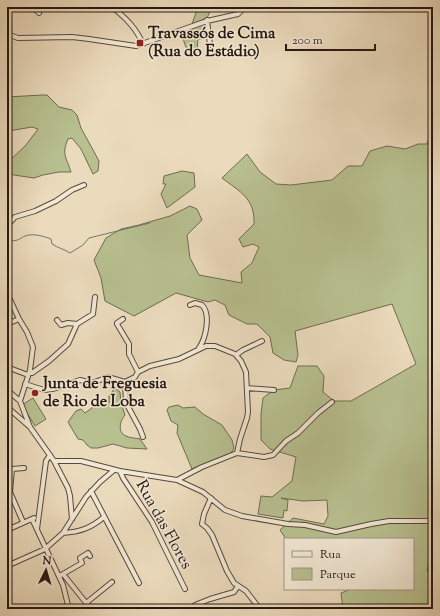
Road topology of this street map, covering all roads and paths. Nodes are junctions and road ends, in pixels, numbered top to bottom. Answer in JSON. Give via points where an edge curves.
{"nodes":[{"id":1,"x":33,"y":7,"type":"edge"},
{"id":2,"x":112,"y":7,"type":"edge"},
{"id":3,"x":244,"y":7,"type":"edge"},
{"id":4,"x":39,"y":13,"type":"dead end"},
{"id":5,"x":208,"y":20,"type":"junction"},
{"id":6,"x":7,"y":34,"type":"edge"},
{"id":7,"x":143,"y":44,"type":"junction"},
{"id":8,"x":210,"y":45,"type":"dead end"},
{"id":9,"x":84,"y":185,"type":"dead end"},
{"id":10,"x":8,"y":224,"type":"edge"},
{"id":11,"x":7,"y":293,"type":"edge"},
{"id":12,"x":95,"y":297,"type":"dead end"},
{"id":13,"x":190,"y":305,"type":"dead end"},
{"id":14,"x":123,"y":318,"type":"dead end"},
{"id":15,"x":19,"y":319,"type":"junction"},
{"id":16,"x":57,"y":320,"type":"dead end"},
{"id":17,"x":7,"y":324,"type":"edge"},
{"id":18,"x":77,"y":324,"type":"junction"},
{"id":19,"x":262,"y":341,"type":"dead end"},
{"id":20,"x":198,"y":350,"type":"junction"},
{"id":21,"x":236,"y":356,"type":"junction"},
{"id":22,"x":7,"y":367,"type":"edge"},
{"id":23,"x":138,"y":372,"type":"junction"},
{"id":24,"x":28,"y":374,"type":"junction"},
{"id":25,"x":125,"y":382,"type":"junction"},
{"id":26,"x":25,"y":384,"type":"junction"},
{"id":27,"x":247,"y":388,"type":"junction"},
{"id":28,"x":7,"y":390,"type":"edge"},
{"id":29,"x":274,"y":390,"type":"dead end"},
{"id":30,"x":20,"y":401,"type":"junction"},
{"id":31,"x":332,"y":402,"type":"dead end"},
{"id":32,"x":7,"y":407,"type":"edge"},
{"id":33,"x":25,"y":419,"type":"junction"},
{"id":34,"x":142,"y":437,"type":"dead end"},
{"id":35,"x":237,"y":453,"type":"junction"},
{"id":36,"x":50,"y":455,"type":"junction"},
{"id":37,"x":54,"y":461,"type":"junction"},
{"id":38,"x":24,"y":468,"type":"dead end"},
{"id":39,"x":114,"y":470,"type":"junction"},
{"id":40,"x":120,"y":471,"type":"junction"},
{"id":41,"x":177,"y":480,"type":"junction"},
{"id":42,"x":91,"y":491,"type":"junction"},
{"id":43,"x":9,"y":496,"type":"edge"},
{"id":44,"x":211,"y":498,"type":"junction"},
{"id":45,"x":39,"y":515,"type":"junction"},
{"id":46,"x":104,"y":517,"type":"junction"},
{"id":47,"x":32,"y":518,"type":"junction"},
{"id":48,"x":72,"y":519,"type":"junction"},
{"id":49,"x":433,"y":521,"type":"edge"},
{"id":50,"x":24,"y":522,"type":"junction"},
{"id":51,"x":7,"y":530,"type":"edge"},
{"id":52,"x":37,"y":530,"type":"junction"},
{"id":53,"x":63,"y":533,"type":"junction"},
{"id":54,"x":45,"y":549,"type":"junction"},
{"id":55,"x":90,"y":556,"type":"dead end"},
{"id":56,"x":7,"y":566,"type":"edge"},
{"id":57,"x":61,"y":575,"type":"junction"},
{"id":58,"x":112,"y":582,"type":"dead end"},
{"id":59,"x":139,"y":583,"type":"dead end"},
{"id":60,"x":238,"y":586,"type":"junction"},
{"id":61,"x":185,"y":589,"type":"dead end"},
{"id":62,"x":86,"y":603,"type":"junction"},
{"id":63,"x":7,"y":604,"type":"edge"},
{"id":64,"x":195,"y":605,"type":"dead end"},
{"id":65,"x":11,"y":609,"type":"edge"},
{"id":66,"x":69,"y":609,"type":"edge"},
{"id":67,"x":91,"y":609,"type":"edge"},
{"id":68,"x":260,"y":609,"type":"edge"}],
"edges":[{"from":1,"to":4,"type":"street"},
{"from":2,"to":7,"type":"street","via":[[130,22]]},
{"from":3,"to":5,"type":"street","via":[[238,14]]},
{"from":5,"to":7,"type":"street"},
{"from":5,"to":8,"type":"street"},
{"from":6,"to":7,"type":"street","via":[[18,38],[72,37],[136,46]]},
{"from":9,"to":10,"type":"street","via":[[35,211],[17,215]]},
{"from":11,"to":15,"type":"street"},
{"from":12,"to":18,"type":"street","via":[[93,314]]},
{"from":13,"to":20,"type":"street","via":[[202,305],[205,311],[204,336]]},
{"from":14,"to":23,"type":"street","via":[[117,324],[129,344],[129,354]]},
{"from":15,"to":17,"type":"street"},
{"from":15,"to":24,"type":"street","via":[[33,347]]},
{"from":16,"to":18,"type":"street","via":[[62,325]]},
{"from":18,"to":24,"type":"street","via":[[68,344],[49,361]]},
{"from":19,"to":21,"type":"street"},
{"from":20,"to":21,"type":"street","via":[[206,346],[215,346]]},
{"from":20,"to":23,"type":"street"},
{"from":21,"to":27,"type":"street","via":[[244,366]]},
{"from":22,"to":24,"type":"street"},
{"from":23,"to":25,"type":"street","via":[[135,377]]},
{"from":24,"to":26,"type":"street"},
{"from":25,"to":26,"type":"street","via":[[108,378],[92,382],[80,380],[44,390]]},
{"from":25,"to":34,"type":"street","via":[[126,403]]},
{"from":26,"to":30,"type":"street"},
{"from":27,"to":29,"type":"street"},
{"from":27,"to":35,"type":"street","via":[[247,418]]},
{"from":28,"to":30,"type":"street"},
{"from":30,"to":33,"type":"street"},
{"from":31,"to":35,"type":"street","via":[[273,455],[264,457]]},
{"from":32,"to":33,"type":"street"},
{"from":33,"to":36,"type":"street"},
{"from":35,"to":41,"type":"street"},
{"from":36,"to":37,"type":"street"},
{"from":36,"to":45,"type":"street","via":[[46,461]]},
{"from":37,"to":39,"type":"street","via":[[82,461]]},
{"from":37,"to":48,"type":"street","via":[[68,488]]},
{"from":38,"to":43,"type":"street","via":[[12,469]]},
{"from":39,"to":40,"type":"street"},
{"from":39,"to":42,"type":"street"},
{"from":40,"to":41,"type":"street"},
{"from":40,"to":61,"type":"street","name":"Rua das Flores","via":[[152,522]]},
{"from":41,"to":44,"type":"street"},
{"from":42,"to":46,"type":"street"},
{"from":42,"to":48,"type":"street"},
{"from":43,"to":50,"type":"street"},
{"from":44,"to":49,"type":"street","via":[[225,510],[242,516],[306,525],[330,532],[389,521]]},
{"from":44,"to":60,"type":"street","via":[[202,524],[209,531],[227,571]]},
{"from":45,"to":47,"type":"street"},
{"from":45,"to":52,"type":"street"},
{"from":46,"to":53,"type":"street","via":[[93,527]]},
{"from":46,"to":59,"type":"street"},
{"from":47,"to":50,"type":"street"},
{"from":47,"to":52,"type":"street"},
{"from":48,"to":53,"type":"street"},
{"from":50,"to":51,"type":"street"},
{"from":52,"to":54,"type":"street"},
{"from":53,"to":54,"type":"street"},
{"from":54,"to":56,"type":"street"},
{"from":54,"to":57,"type":"street"},
{"from":55,"to":57,"type":"street","via":[[88,552],[80,558],[82,563]]},
{"from":57,"to":62,"type":"street"},
{"from":57,"to":66,"type":"street"},
{"from":58,"to":62,"type":"street"},
{"from":60,"to":64,"type":"street","via":[[234,592]]},
{"from":60,"to":68,"type":"street","via":[[246,591]]},
{"from":62,"to":67,"type":"street"},
{"from":63,"to":65,"type":"street"}]}
